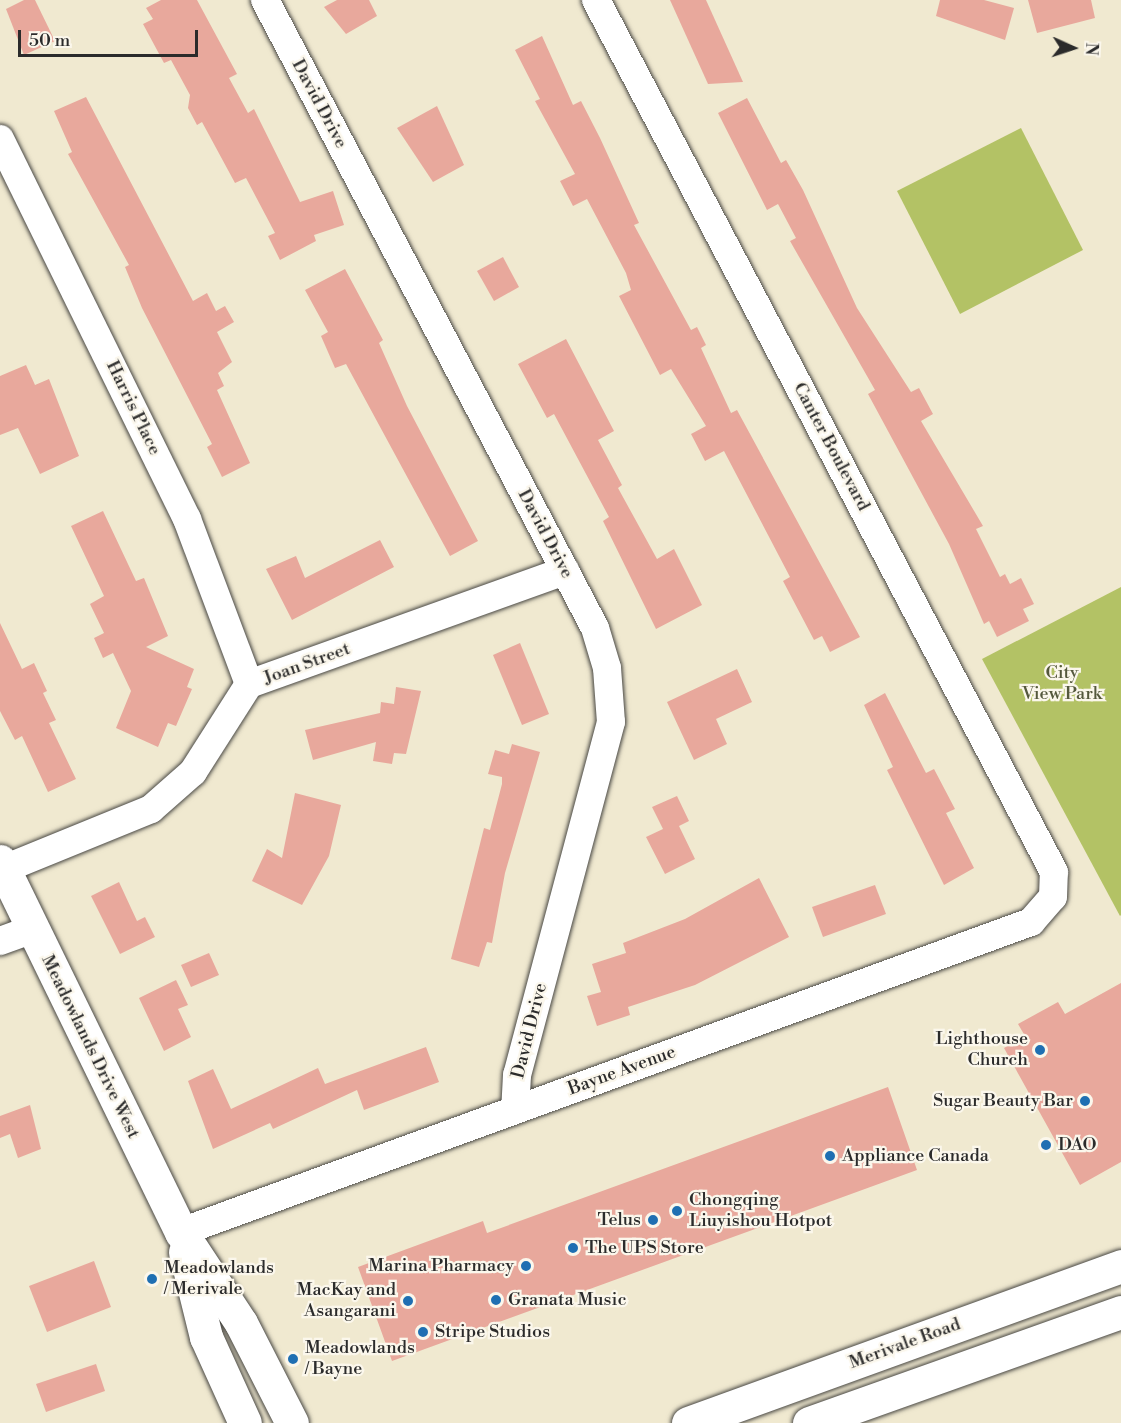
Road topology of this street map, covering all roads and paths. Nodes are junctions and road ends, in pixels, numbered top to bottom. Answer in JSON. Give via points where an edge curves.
{"nodes":[{"id":1,"x":265,"y":0,"type":"edge"},
{"id":2,"x":596,"y":0,"type":"edge"},
{"id":3,"x":0,"y":139,"type":"edge"},
{"id":4,"x":565,"y":571,"type":"junction"},
{"id":5,"x":249,"y":684,"type":"junction"},
{"id":6,"x":2,"y":865,"type":"edge"},
{"id":7,"x":1053,"y":897,"type":"joint"},
{"id":8,"x":33,"y":929,"type":"junction"},
{"id":9,"x":0,"y":941,"type":"edge"},
{"id":10,"x":515,"y":1110,"type":"junction"},
{"id":11,"x":181,"y":1232,"type":"junction"},
{"id":12,"x":1121,"y":1266,"type":"edge"},
{"id":13,"x":1121,"y":1312,"type":"edge"},
{"id":14,"x":245,"y":1423,"type":"edge"},
{"id":15,"x":292,"y":1423,"type":"edge"},
{"id":16,"x":688,"y":1423,"type":"edge"},
{"id":17,"x":809,"y":1423,"type":"edge"}],
"edges":[{"from":1,"to":4,"type":"street","name":"David Drive"},
{"from":2,"to":7,"type":"street","name":"Canter Boulevard","via":[[1054,872]]},
{"from":3,"to":5,"type":"street","name":"Harris Place","via":[[187,519]]},
{"from":4,"to":5,"type":"street","name":"Joan Street"},
{"from":4,"to":10,"type":"street","name":"David Drive","via":[[595,628],[607,668],[611,722],[518,1075]]},
{"from":5,"to":6,"type":"street","name":"Joan Street","via":[[193,772],[151,809]]},
{"from":6,"to":8,"type":"main road","name":"Meadowlands Drive West"},
{"from":7,"to":10,"type":"street","name":"Bayne Avenue","via":[[1031,922]]},
{"from":8,"to":9,"type":"street"},
{"from":8,"to":11,"type":"main road","name":"Meadowlands Drive West"},
{"from":10,"to":11,"type":"street","name":"Bayne Avenue"},
{"from":11,"to":14,"type":"main road","name":"Meadowlands Drive West","via":[[206,1337]]},
{"from":11,"to":15,"type":"main road","name":"Meadowlands Drive West","via":[[241,1323]]},
{"from":12,"to":16,"type":"main road","name":"Merivale Road"},
{"from":13,"to":17,"type":"main road"}]}
